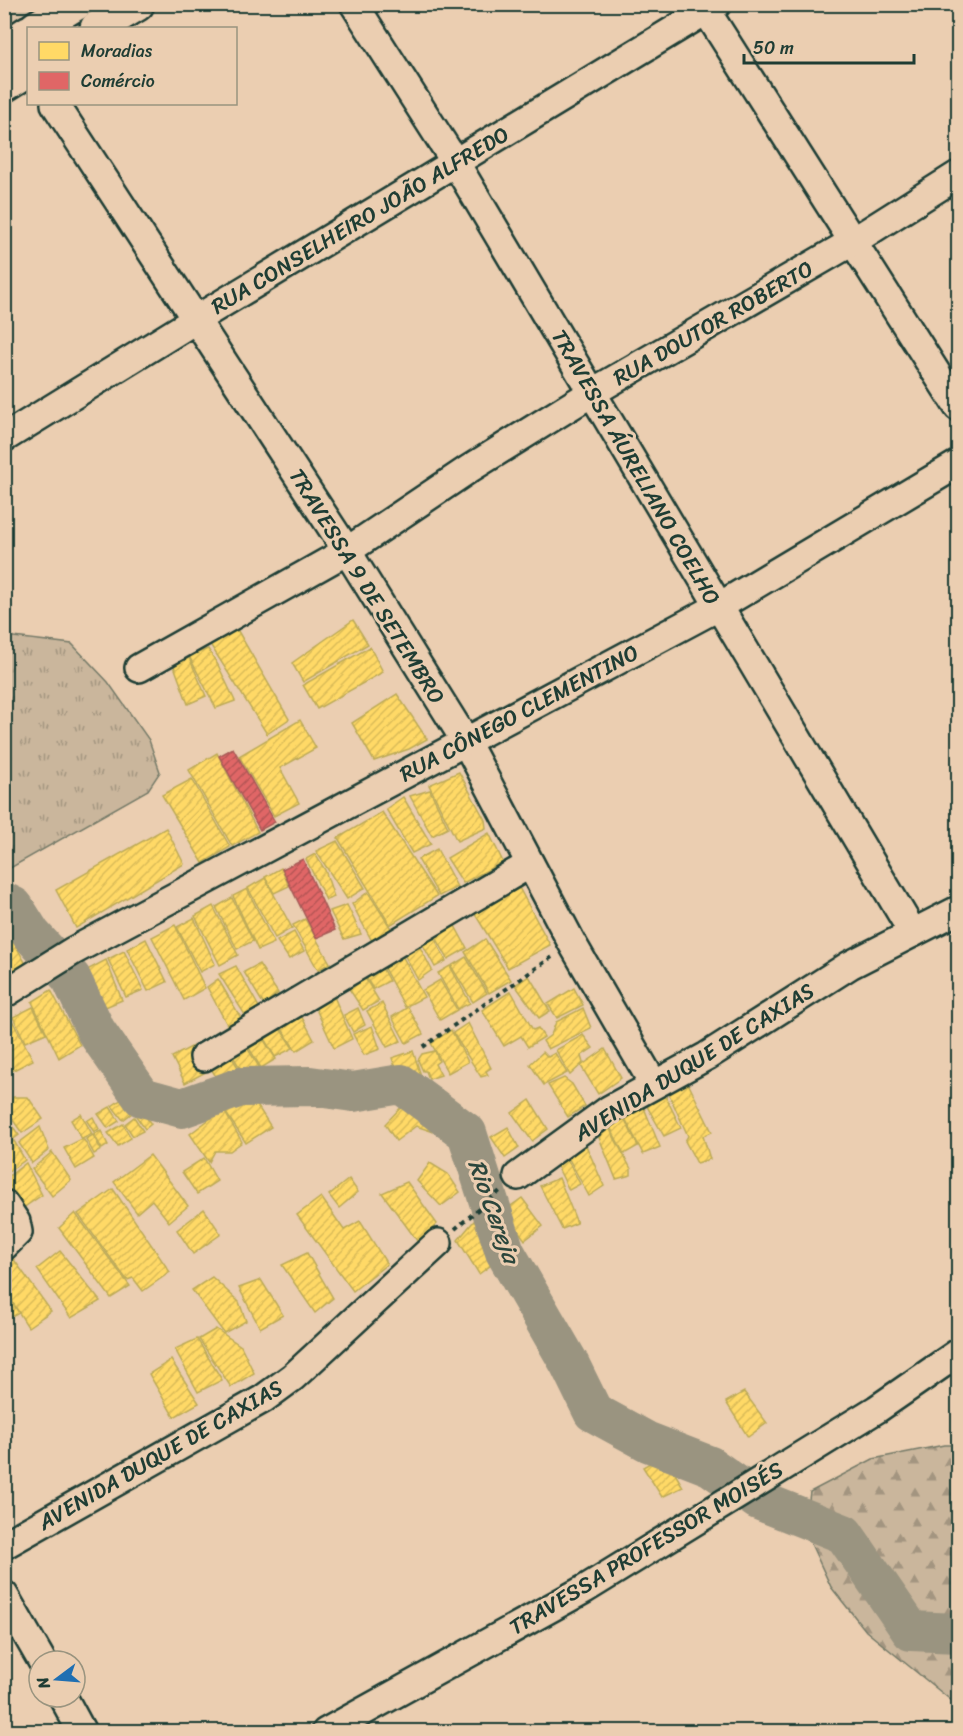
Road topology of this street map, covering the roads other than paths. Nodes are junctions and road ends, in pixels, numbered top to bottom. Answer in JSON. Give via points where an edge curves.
{"nodes":[{"id":1,"x":75,"y":4,"type":"edge"},
{"id":2,"x":137,"y":4,"type":"edge"},
{"id":3,"x":354,"y":4,"type":"edge"},
{"id":4,"x":709,"y":7,"type":"edge"},
{"id":5,"x":44,"y":27,"type":"edge"},
{"id":6,"x":99,"y":27,"type":"edge"},
{"id":7,"x":21,"y":44,"type":"edge"},
{"id":8,"x":4,"y":85,"type":"edge"},
{"id":9,"x":55,"y":105,"type":"edge"},
{"id":10,"x":455,"y":162,"type":"junction"},
{"id":11,"x":958,"y":175,"type":"edge"},
{"id":12,"x":852,"y":242,"type":"junction"},
{"id":13,"x":195,"y":320,"type":"junction"},
{"id":14,"x":593,"y":392,"type":"junction"},
{"id":15,"x":958,"y":407,"type":"edge"},
{"id":16,"x":4,"y":438,"type":"edge"},
{"id":17,"x":958,"y":464,"type":"edge"},
{"id":18,"x":347,"y":551,"type":"junction"},
{"id":19,"x":718,"y":607,"type":"junction"},
{"id":20,"x":139,"y":668,"type":"dead end"},
{"id":21,"x":466,"y":742,"type":"junction"},
{"id":22,"x":530,"y":864,"type":"junction"},
{"id":23,"x":958,"y":910,"type":"edge"},
{"id":24,"x":913,"y":933,"type":"junction"},
{"id":25,"x":4,"y":994,"type":"edge"},
{"id":26,"x":204,"y":1057,"type":"dead end"},
{"id":27,"x":653,"y":1083,"type":"junction"},
{"id":28,"x":518,"y":1176,"type":"road end"},
{"id":29,"x":4,"y":1204,"type":"edge"},
{"id":30,"x":438,"y":1243,"type":"road end"},
{"id":31,"x":4,"y":1246,"type":"edge"},
{"id":32,"x":958,"y":1353,"type":"edge"},
{"id":33,"x":4,"y":1545,"type":"edge"},
{"id":34,"x":4,"y":1595,"type":"edge"},
{"id":35,"x":35,"y":1649,"type":"edge"},
{"id":36,"x":70,"y":1709,"type":"edge"},
{"id":37,"x":82,"y":1731,"type":"edge"},
{"id":38,"x":326,"y":1731,"type":"edge"}],
"edges":[{"from":1,"to":5,"type":"main road"},
{"from":2,"to":6,"type":"main road"},
{"from":3,"to":10,"type":"street","name":"TRAVESSA ÁURELIANO COELHO"},
{"from":4,"to":10,"type":"street","name":"RUA CONSELHEIRO JOÃO ALFREDO"},
{"from":4,"to":12,"type":"street"},
{"from":7,"to":8,"type":"main road"},
{"from":9,"to":13,"type":"street","name":"TRAVESSA 9 DE SETEMBRO"},
{"from":10,"to":13,"type":"street","name":"RUA CONSELHEIRO JOÃO ALFREDO"},
{"from":10,"to":14,"type":"street","name":"TRAVESSA ÁURELIANO COELHO"},
{"from":11,"to":12,"type":"street","name":"RUA DOUTOR ROBERTO"},
{"from":12,"to":14,"type":"street","name":"RUA DOUTOR ROBERTO"},
{"from":12,"to":15,"type":"street"},
{"from":13,"to":16,"type":"street","name":"RUA CONSELHEIRO JOÃO ALFREDO"},
{"from":13,"to":18,"type":"street","name":"TRAVESSA 9 DE SETEMBRO"},
{"from":14,"to":18,"type":"street","name":"RUA DOUTOR ROBERTO","via":[[469,468]]},
{"from":14,"to":19,"type":"street","name":"TRAVESSA ÁURELIANO COELHO"},
{"from":17,"to":19,"type":"street","name":"RUA CÔNEGO CLEMENTINO"},
{"from":18,"to":20,"type":"street","name":"RUA DOUTOR ROBERTO"},
{"from":18,"to":21,"type":"street","name":"TRAVESSA 9 DE SETEMBRO"},
{"from":19,"to":21,"type":"street","name":"RUA CÔNEGO CLEMENTINO"},
{"from":19,"to":24,"type":"street","name":"TRAVESSA ÁURELIANO COELHO"},
{"from":21,"to":22,"type":"street","name":"TRAVESSA 9 DE SETEMBRO"},
{"from":21,"to":25,"type":"street","name":"RUA CÔNEGO CLEMENTINO","via":[[73,951]]},
{"from":22,"to":26,"type":"street"},
{"from":22,"to":27,"type":"street","name":"TRAVESSA 9 DE SETEMBRO"},
{"from":23,"to":24,"type":"street","name":"AVENIDA DUQUE DE CAXIAS"},
{"from":24,"to":27,"type":"street","name":"AVENIDA DUQUE DE CAXIAS","via":[[850,965],[707,1056]]},
{"from":27,"to":28,"type":"street","name":"AVENIDA DUQUE DE CAXIAS"},
{"from":29,"to":31,"type":"street","via":[[18,1232]]},
{"from":30,"to":33,"type":"street","name":"AVENIDA DUQUE DE CAXIAS","via":[[263,1400]]},
{"from":32,"to":38,"type":"street","name":"TRAVESSA PROFESSOR MOISÉS","via":[[877,1409],[585,1589]]},
{"from":34,"to":35,"type":"street"},
{"from":36,"to":37,"type":"street"}]}
